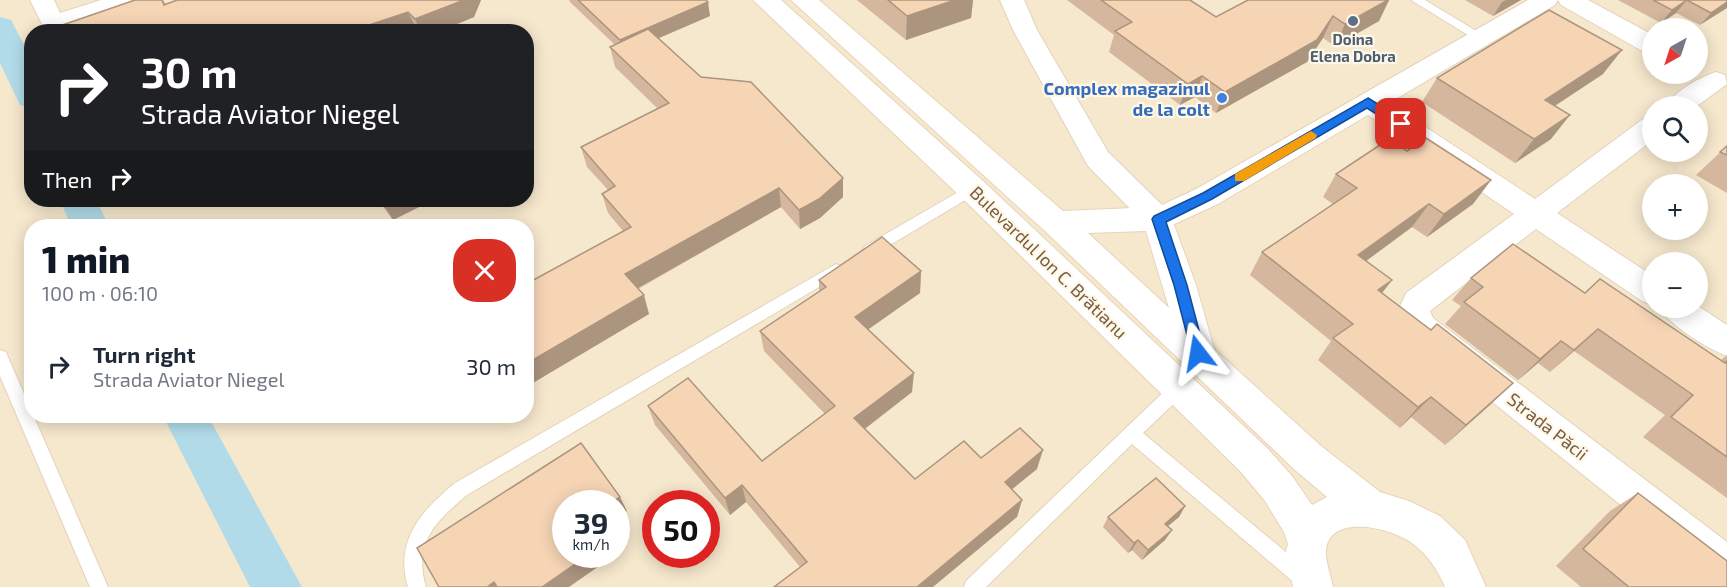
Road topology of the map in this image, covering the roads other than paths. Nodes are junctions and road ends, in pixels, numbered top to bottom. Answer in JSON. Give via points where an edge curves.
{"nodes":[{"id":1,"x":42,"y":0,"type":"edge"},
{"id":2,"x":126,"y":0,"type":"edge"},
{"id":3,"x":766,"y":0,"type":"edge"},
{"id":4,"x":804,"y":0,"type":"edge"},
{"id":5,"x":1012,"y":0,"type":"edge"},
{"id":6,"x":1417,"y":0,"type":"edge"},
{"id":7,"x":1546,"y":0,"type":"edge"},
{"id":8,"x":1570,"y":0,"type":"edge"},
{"id":9,"x":1480,"y":36,"type":"junction"},
{"id":10,"x":1642,"y":40,"type":"edge"},
{"id":11,"x":1714,"y":80,"type":"edge"},
{"id":12,"x":1692,"y":96,"type":"edge"},
{"id":13,"x":1368,"y":102,"type":"junction"},
{"id":14,"x":1642,"y":134,"type":"edge"},
{"id":15,"x":972,"y":189,"type":"junction"},
{"id":16,"x":1535,"y":213,"type":"junction"},
{"id":17,"x":1158,"y":219,"type":"junction"},
{"id":18,"x":1056,"y":223,"type":"junction"},
{"id":19,"x":1642,"y":285,"type":"edge"},
{"id":20,"x":1691,"y":318,"type":"edge"},
{"id":21,"x":1727,"y":342,"type":"edge"},
{"id":22,"x":1198,"y":353,"type":"junction"},
{"id":23,"x":0,"y":357,"type":"edge"},
{"id":24,"x":1179,"y":388,"type":"junction"},
{"id":25,"x":24,"y":413,"type":"edge"},
{"id":26,"x":28,"y":423,"type":"edge"},
{"id":27,"x":1131,"y":433,"type":"junction"},
{"id":28,"x":1367,"y":506,"type":"junction"},
{"id":29,"x":1308,"y":543,"type":"junction"},
{"id":30,"x":1727,"y":566,"type":"edge"},
{"id":31,"x":99,"y":587,"type":"edge"},
{"id":32,"x":417,"y":587,"type":"edge"},
{"id":33,"x":973,"y":587,"type":"edge"},
{"id":34,"x":1313,"y":587,"type":"edge"},
{"id":35,"x":1466,"y":587,"type":"edge"}],
"edges":[{"from":1,"to":2,"type":"street","via":[[53,23]]},
{"from":3,"to":15,"type":"main road","name":"Bulevardul Ion C. Brătianu"},
{"from":4,"to":18,"type":"main road","name":"Bulevardul Ion C. Brătianu"},
{"from":5,"to":17,"type":"street","via":[[1098,159]]},
{"from":6,"to":9,"type":"lane"},
{"from":7,"to":9,"type":"street"},
{"from":8,"to":10,"type":"street"},
{"from":9,"to":13,"type":"street"},
{"from":11,"to":12,"type":"street"},
{"from":13,"to":16,"type":"street"},
{"from":13,"to":17,"type":"street","via":[[1208,196]]},
{"from":14,"to":16,"type":"street"},
{"from":15,"to":24,"type":"main road","name":"Bulevardul Ion C. Brătianu"},
{"from":15,"to":32,"type":"lane","via":[[461,489],[425,522],[412,552],[412,575]]},
{"from":16,"to":19,"type":"street"},
{"from":16,"to":30,"type":"street","name":"Strada Păcii","via":[[1417,302],[1414,311],[1420,326]]},
{"from":17,"to":18,"type":"main road"},
{"from":17,"to":22,"type":"main road"},
{"from":18,"to":22,"type":"main road","name":"Bulevardul Ion C. Brătianu"},
{"from":20,"to":21,"type":"street"},
{"from":22,"to":28,"type":"main road","name":"Bulevardul Ion C. Brătianu","via":[[1308,458]]},
{"from":23,"to":25,"type":"lane"},
{"from":24,"to":27,"type":"lane"},
{"from":24,"to":29,"type":"main road","name":"Bulevardul Ion C. Brătianu","via":[[1284,493]]},
{"from":26,"to":31,"type":"lane"},
{"from":27,"to":33,"type":"lane"},
{"from":27,"to":34,"type":"lane"},
{"from":28,"to":29,"type":"main road","via":[[1331,513],[1320,521]]},
{"from":28,"to":35,"type":"main road","via":[[1401,514],[1432,535],[1454,559]]},
{"from":29,"to":34,"type":"main road","name":"Bulevardul Ion C. Brătianu","via":[[1307,564]]}]}
